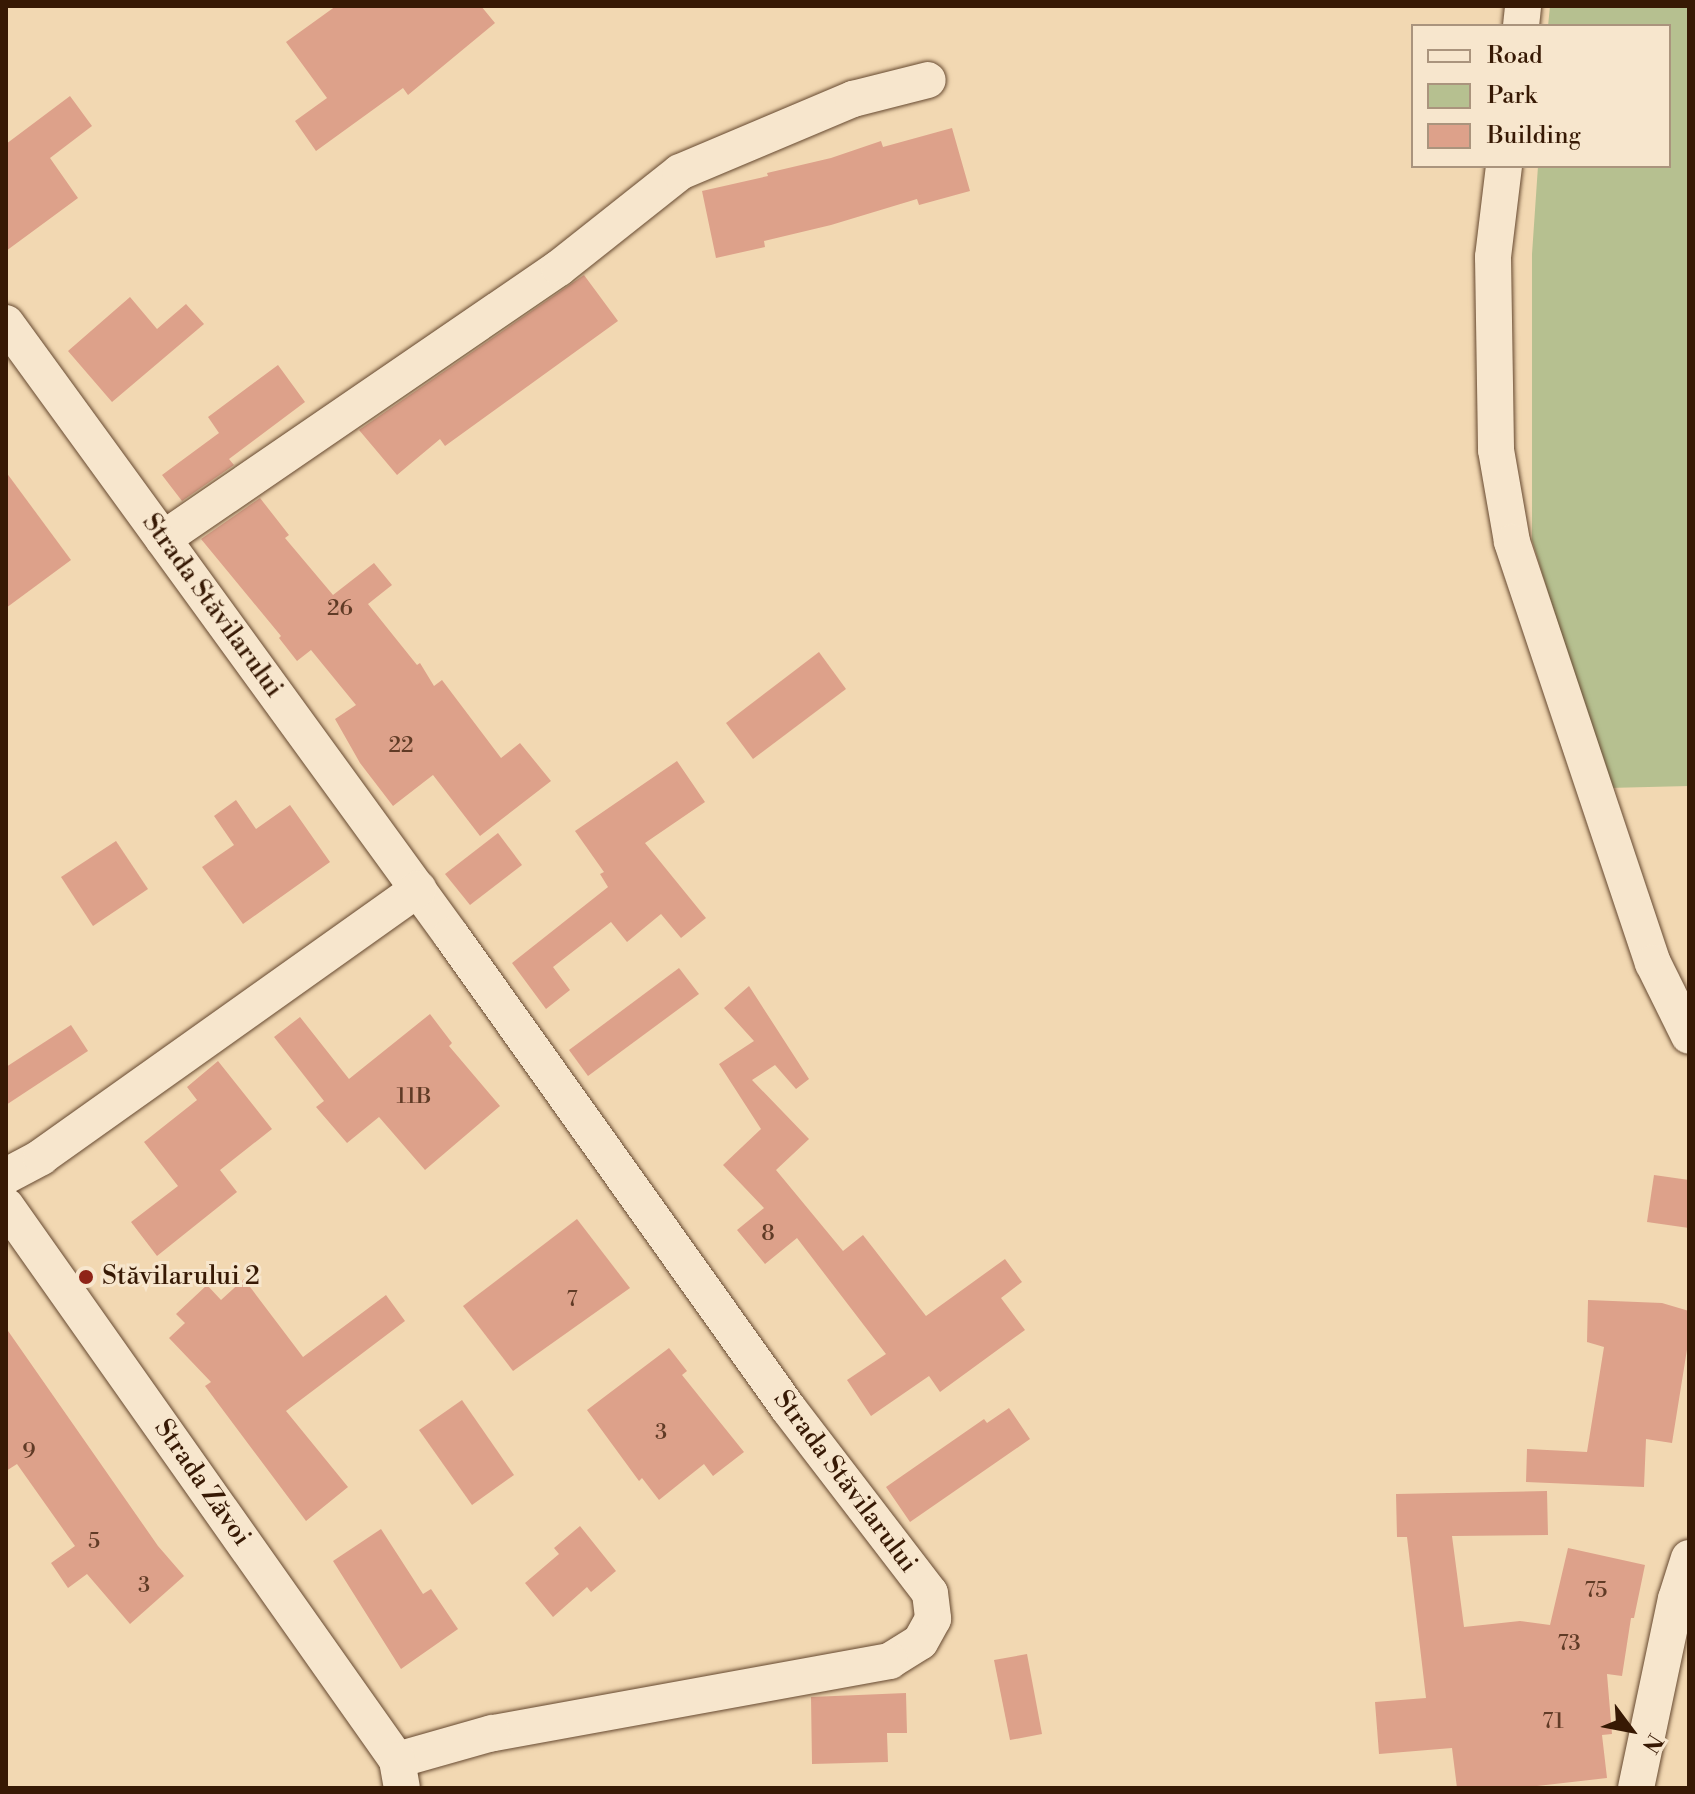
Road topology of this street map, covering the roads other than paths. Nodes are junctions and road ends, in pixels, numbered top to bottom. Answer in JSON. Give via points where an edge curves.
{"nodes":[{"id":1,"x":928,"y":80,"type":"dead end"},
{"id":2,"x":1504,"y":168,"type":"edge"},
{"id":3,"x":6,"y":323,"type":"edge"},
{"id":4,"x":163,"y":539,"type":"junction"},
{"id":5,"x":418,"y":889,"type":"junction"},
{"id":6,"x":1689,"y":1036,"type":"edge"},
{"id":7,"x":6,"y":1176,"type":"edge"},
{"id":8,"x":6,"y":1206,"type":"edge"},
{"id":9,"x":1689,"y":1558,"type":"edge"},
{"id":10,"x":400,"y":1774,"type":"edge"},
{"id":11,"x":1636,"y":1788,"type":"edge"}],
"edges":[{"from":1,"to":4,"type":"street","via":[[853,99],[680,172],[559,268]]},
{"from":2,"to":6,"type":"street","via":[[1493,257],[1496,450],[1512,542],[1653,963]]},
{"from":3,"to":4,"type":"street","name":"Strada Stăvilarului"},
{"from":4,"to":5,"type":"street","name":"Strada Stăvilarului"},
{"from":5,"to":7,"type":"street","via":[[41,1157]]},
{"from":5,"to":10,"type":"street","name":"Strada Stăvilarului","via":[[788,1408],[930,1593],[933,1619],[920,1642],[890,1661],[492,1733]]},
{"from":8,"to":10,"type":"street","name":"Strada Zăvoi"},
{"from":9,"to":11,"type":"street"}]}
